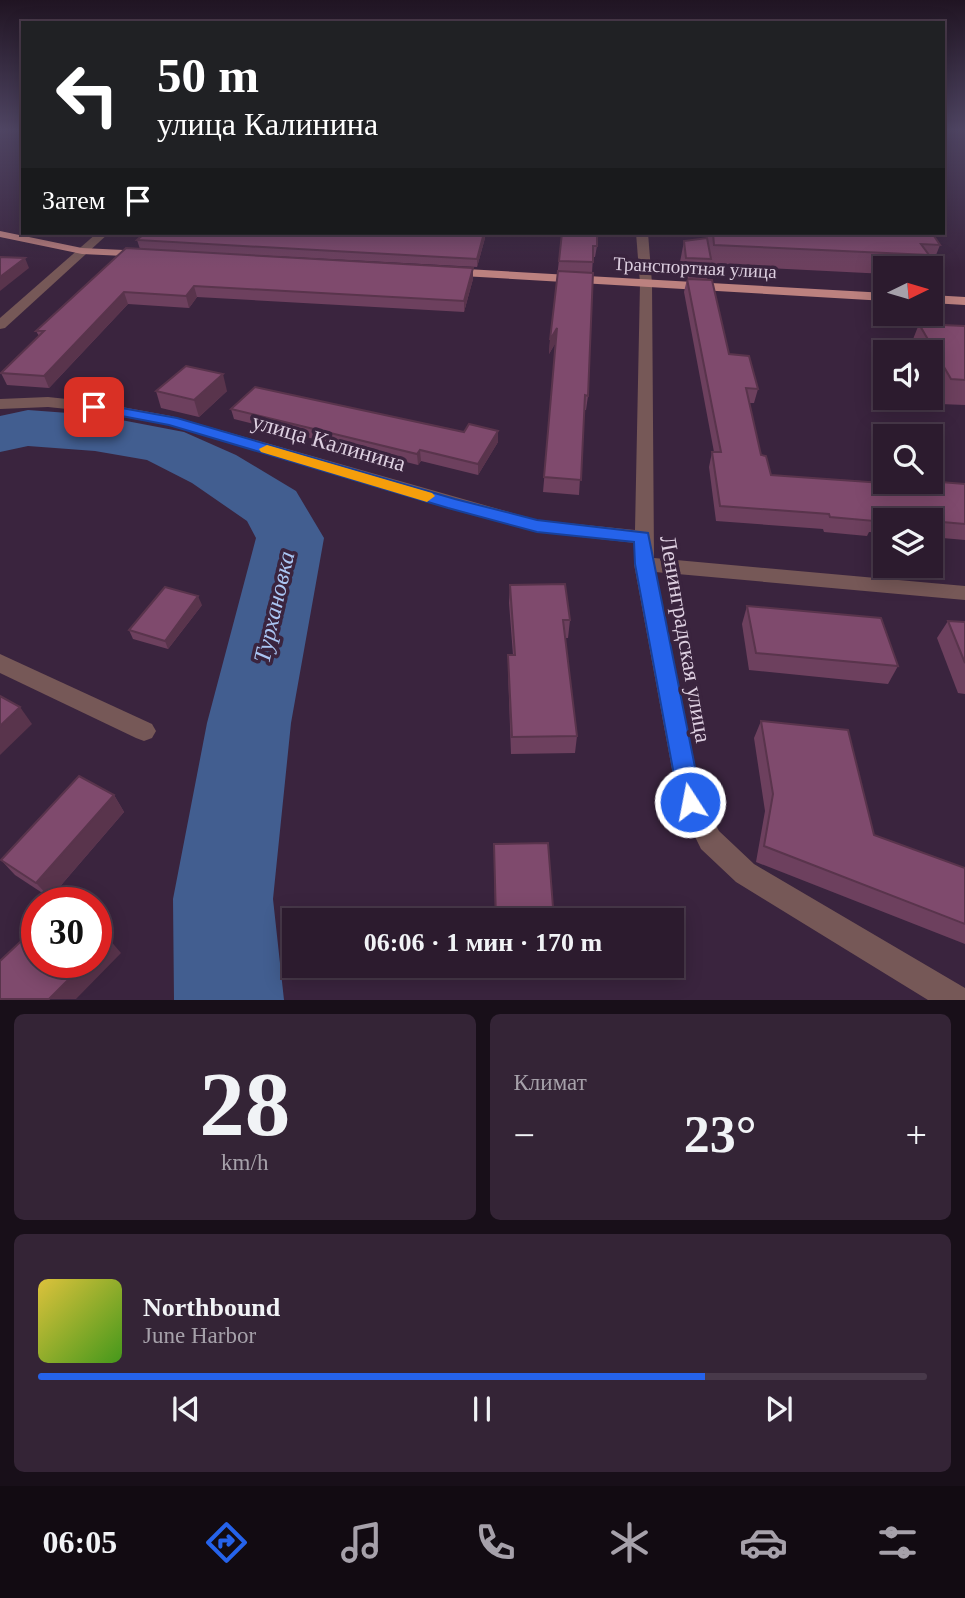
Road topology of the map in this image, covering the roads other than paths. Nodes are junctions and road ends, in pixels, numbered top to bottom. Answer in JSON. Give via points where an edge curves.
{"nodes":[{"id":1,"x":0,"y":234,"type":"edge"},
{"id":2,"x":101,"y":235,"type":"edge"},
{"id":3,"x":642,"y":235,"type":"edge"},
{"id":4,"x":82,"y":251,"type":"junction"},
{"id":5,"x":165,"y":256,"type":"edge"},
{"id":6,"x":440,"y":271,"type":"edge"},
{"id":7,"x":646,"y":283,"type":"junction"},
{"id":8,"x":873,"y":296,"type":"edge"},
{"id":9,"x":943,"y":300,"type":"edge"},
{"id":10,"x":965,"y":301,"type":"edge"},
{"id":11,"x":0,"y":325,"type":"edge"},
{"id":12,"x":0,"y":404,"type":"edge"},
{"id":13,"x":642,"y":537,"type":"junction"},
{"id":14,"x":644,"y":564,"type":"junction"},
{"id":15,"x":965,"y":593,"type":"edge"},
{"id":16,"x":0,"y":663,"type":"edge"},
{"id":17,"x":144,"y":731,"type":"dead end"},
{"id":18,"x":957,"y":999,"type":"edge"}],
"edges":[{"from":1,"to":4,"type":"main road"},
{"from":2,"to":4,"type":"street"},
{"from":3,"to":7,"type":"street","name":"Ленинградская улица"},
{"from":4,"to":5,"type":"main road"},
{"from":4,"to":11,"type":"street"},
{"from":6,"to":7,"type":"main road","name":"Транспортная улица"},
{"from":7,"to":8,"type":"main road","name":"Транспортная улица"},
{"from":7,"to":13,"type":"street","name":"Ленинградская улица"},
{"from":9,"to":10,"type":"main road"},
{"from":12,"to":13,"type":"street","name":"улица Калинина","via":[[48,402],[172,421],[537,526]]},
{"from":13,"to":14,"type":"street","name":"Ленинградская улица"},
{"from":14,"to":15,"type":"street"},
{"from":14,"to":18,"type":"street","name":"Ленинградская улица","via":[[690,802],[710,840],[745,873]]},
{"from":16,"to":17,"type":"street"}]}
